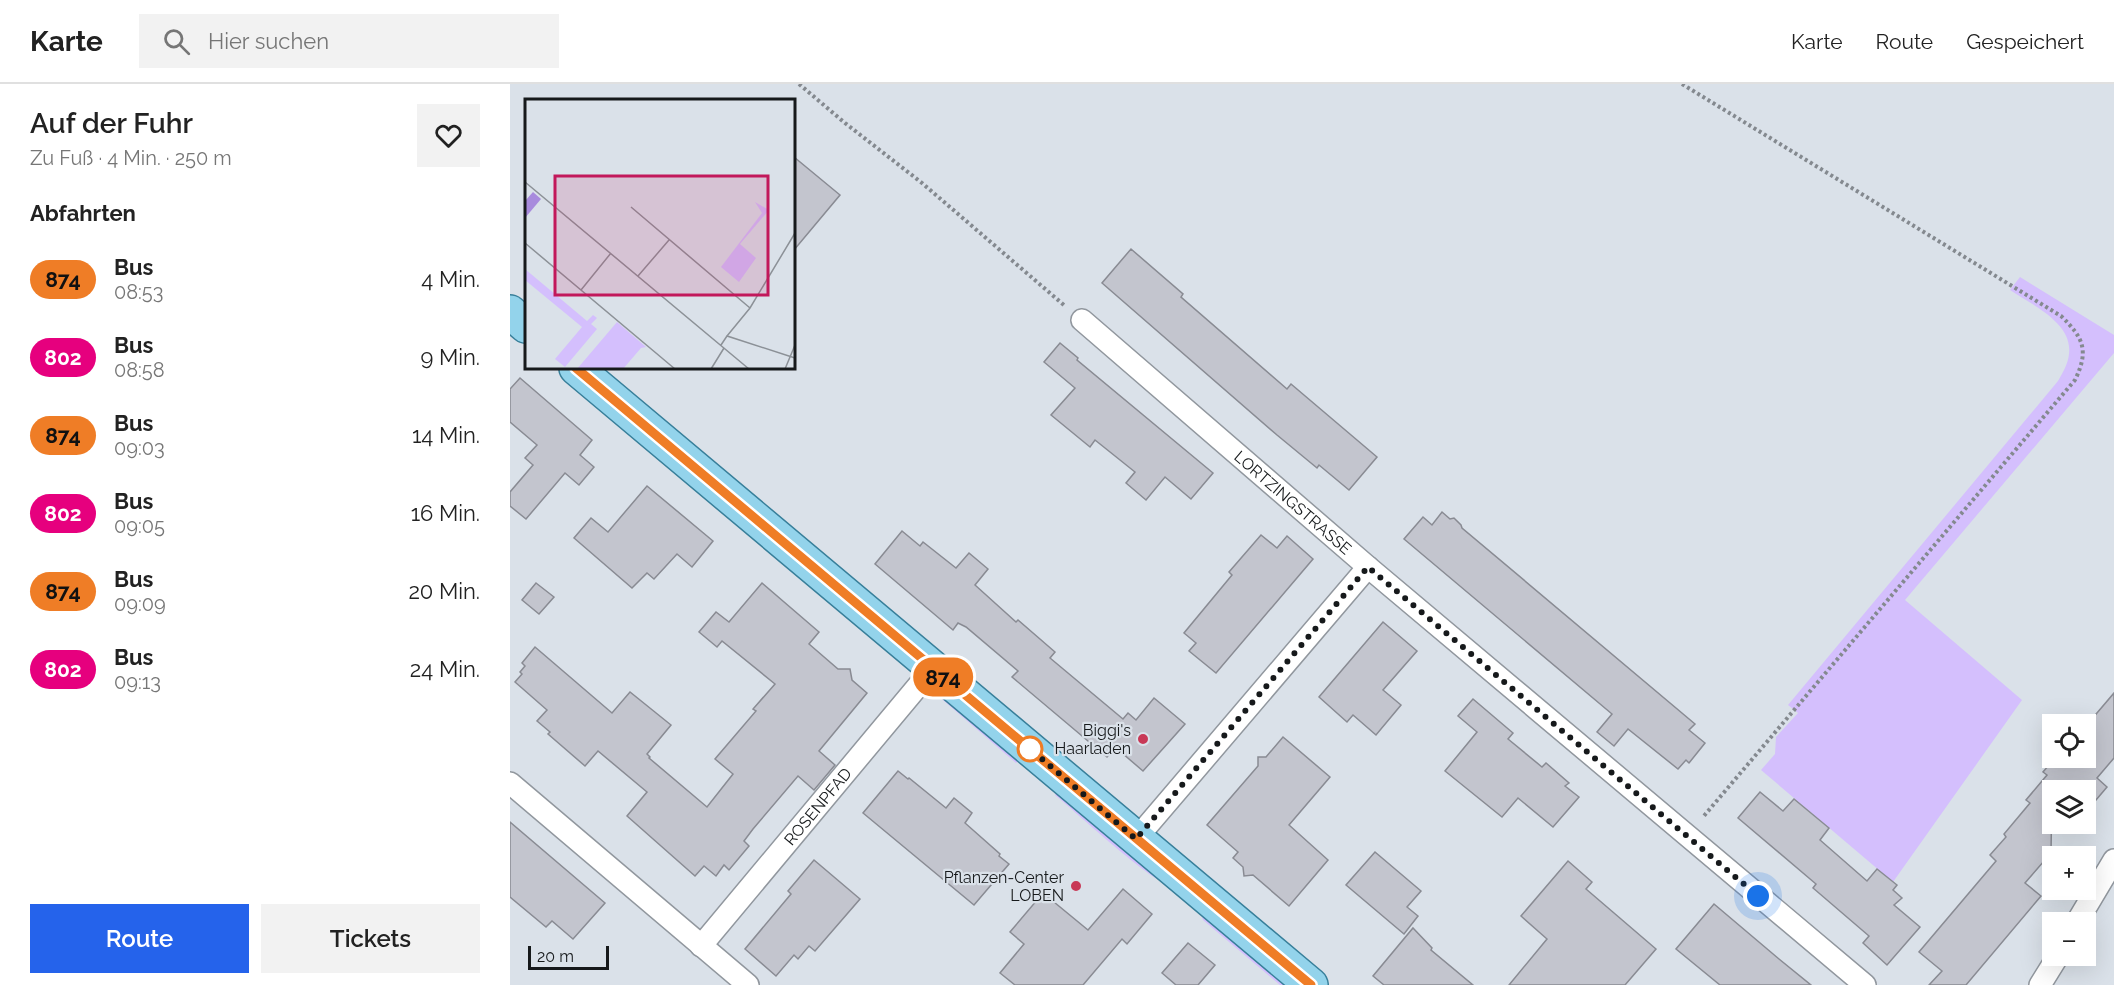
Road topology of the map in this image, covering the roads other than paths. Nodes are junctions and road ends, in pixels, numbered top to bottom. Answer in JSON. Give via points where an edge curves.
{"nodes":[{"id":1,"x":510,"y":312,"type":"edge"},
{"id":2,"x":1082,"y":321,"type":"road end"},
{"id":3,"x":525,"y":325,"type":"edge"},
{"id":4,"x":577,"y":369,"type":"edge"},
{"id":5,"x":1368,"y":567,"type":"junction"},
{"id":6,"x":933,"y":668,"type":"junction"},
{"id":7,"x":510,"y":783,"type":"edge"},
{"id":8,"x":1136,"y":839,"type":"junction"},
{"id":9,"x":2114,"y":860,"type":"edge"},
{"id":10,"x":2083,"y":912,"type":"edge"},
{"id":11,"x":701,"y":946,"type":"junction"},
{"id":12,"x":2052,"y":966,"type":"edge"},
{"id":13,"x":748,"y":985,"type":"edge"},
{"id":14,"x":1311,"y":985,"type":"edge"},
{"id":15,"x":1865,"y":985,"type":"edge"},
{"id":16,"x":2040,"y":985,"type":"edge"}],
"edges":[{"from":1,"to":3,"type":"main road"},
{"from":2,"to":5,"type":"street","name":"LORTZINGSTRASSE"},
{"from":4,"to":6,"type":"main road"},
{"from":5,"to":8,"type":"street"},
{"from":5,"to":15,"type":"street","name":"LORTZINGSTRASSE"},
{"from":6,"to":8,"type":"main road"},
{"from":6,"to":11,"type":"street","name":"ROSENPFAD"},
{"from":7,"to":11,"type":"street"},
{"from":8,"to":14,"type":"main road"},
{"from":9,"to":10,"type":"street"},
{"from":11,"to":13,"type":"street"},
{"from":12,"to":16,"type":"street"}]}
